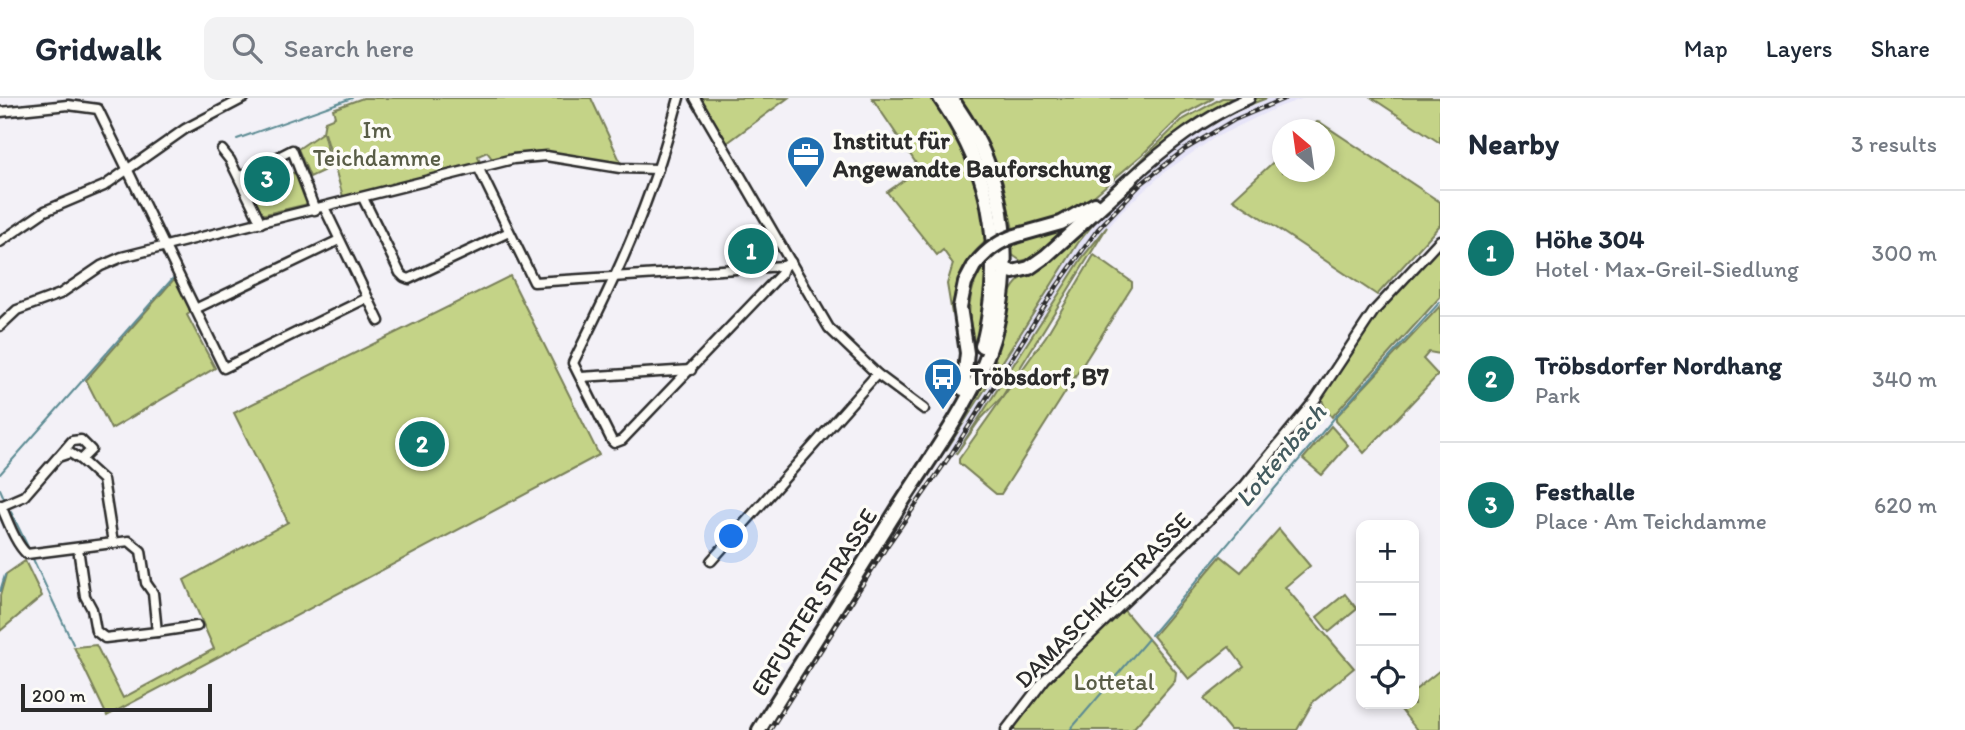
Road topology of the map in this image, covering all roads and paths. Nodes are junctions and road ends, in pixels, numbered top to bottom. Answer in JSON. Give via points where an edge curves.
{"nodes":[{"id":1,"x":92,"y":98,"type":"edge"},
{"id":2,"x":244,"y":98,"type":"edge"},
{"id":3,"x":679,"y":98,"type":"edge"},
{"id":4,"x":695,"y":98,"type":"edge"},
{"id":5,"x":940,"y":98,"type":"edge"},
{"id":6,"x":951,"y":98,"type":"edge"},
{"id":7,"x":1249,"y":98,"type":"edge"},
{"id":8,"x":66,"y":102,"type":"edge"},
{"id":9,"x":98,"y":110,"type":"junction"},
{"id":10,"x":0,"y":112,"type":"edge"},
{"id":11,"x":222,"y":150,"type":"dead end"},
{"id":12,"x":479,"y":169,"type":"junction"},
{"id":13,"x":126,"y":170,"type":"junction"},
{"id":14,"x":658,"y":170,"type":"junction"},
{"id":15,"x":239,"y":177,"type":"junction"},
{"id":16,"x":1130,"y":180,"type":"junction"},
{"id":17,"x":363,"y":198,"type":"junction"},
{"id":18,"x":319,"y":209,"type":"junction"},
{"id":19,"x":261,"y":223,"type":"junction"},
{"id":20,"x":509,"y":232,"type":"junction"},
{"id":21,"x":339,"y":240,"type":"junction"},
{"id":22,"x":1440,"y":240,"type":"edge"},
{"id":23,"x":1,"y":242,"type":"edge"},
{"id":24,"x":164,"y":248,"type":"junction"},
{"id":25,"x":1004,"y":248,"type":"junction"},
{"id":26,"x":994,"y":260,"type":"junction"},
{"id":27,"x":1037,"y":263,"type":"junction"},
{"id":28,"x":787,"y":264,"type":"junction"},
{"id":29,"x":1004,"y":270,"type":"junction"},
{"id":30,"x":616,"y":276,"type":"junction"},
{"id":31,"x":367,"y":298,"type":"junction"},
{"id":32,"x":195,"y":309,"type":"junction"},
{"id":33,"x":1000,"y":309,"type":"junction"},
{"id":34,"x":379,"y":321,"type":"dead end"},
{"id":35,"x":0,"y":326,"type":"edge"},
{"id":36,"x":691,"y":370,"type":"junction"},
{"id":37,"x":877,"y":374,"type":"junction"},
{"id":38,"x":581,"y":377,"type":"junction"},
{"id":39,"x":963,"y":389,"type":"junction"},
{"id":40,"x":924,"y":410,"type":"dead end"},
{"id":41,"x":58,"y":457,"type":"junction"},
{"id":42,"x":81,"y":460,"type":"junction"},
{"id":43,"x":906,"y":496,"type":"junction"},
{"id":44,"x":0,"y":506,"type":"edge"},
{"id":45,"x":113,"y":543,"type":"junction"},
{"id":46,"x":78,"y":548,"type":"junction"},
{"id":47,"x":711,"y":561,"type":"dead end"},
{"id":48,"x":197,"y":626,"type":"dead end"},
{"id":49,"x":157,"y":632,"type":"junction"},
{"id":50,"x":759,"y":730,"type":"edge"},
{"id":51,"x":1006,"y":730,"type":"edge"}],
"edges":[{"from":1,"to":9,"type":"street"},
{"from":2,"to":13,"type":"street"},
{"from":3,"to":14,"type":"street"},
{"from":4,"to":28,"type":"street"},
{"from":5,"to":26,"type":"main road","name":"ERFURTER STRASSE","via":[[981,174]]},
{"from":6,"to":25,"type":"main road","via":[[982,148],[1003,220]]},
{"from":7,"to":16,"type":"street","via":[[1189,130]]},
{"from":8,"to":9,"type":"street"},
{"from":8,"to":10,"type":"street"},
{"from":9,"to":13,"type":"street"},
{"from":11,"to":15,"type":"street"},
{"from":12,"to":14,"type":"street","via":[[535,155],[620,169]]},
{"from":12,"to":17,"type":"street"},
{"from":12,"to":20,"type":"street"},
{"from":13,"to":23,"type":"street","via":[[99,188],[45,211]]},
{"from":13,"to":24,"type":"street"},
{"from":14,"to":30,"type":"street"},
{"from":15,"to":18,"type":"street","via":[[292,150]]},
{"from":15,"to":19,"type":"street"},
{"from":16,"to":27,"type":"main road"},
{"from":16,"to":39,"type":"main road","bridge":true,"via":[[1067,220],[1002,242],[974,266],[960,307],[967,353]]},
{"from":17,"to":18,"type":"street"},
{"from":17,"to":20,"type":"street","via":[[400,273],[410,279]]},
{"from":18,"to":19,"type":"street"},
{"from":18,"to":21,"type":"street"},
{"from":19,"to":24,"type":"street"},
{"from":20,"to":30,"type":"street","via":[[534,282]]},
{"from":21,"to":31,"type":"street"},
{"from":21,"to":32,"type":"street"},
{"from":22,"to":51,"type":"street","name":"DAMASCHKESTRASSE","via":[[1374,312],[1315,400],[1245,485],[1045,679]]},
{"from":24,"to":32,"type":"street"},
{"from":24,"to":35,"type":"street","via":[[108,263],[60,294],[17,310]]},
{"from":25,"to":27,"type":"main road","via":[[1014,263]]},
{"from":25,"to":29,"type":"main road"},
{"from":26,"to":29,"type":"main road"},
{"from":26,"to":39,"type":"main road","name":"ERFURTER STRASSE","via":[[985,338]]},
{"from":27,"to":29,"type":"main road","via":[[1021,272]]},
{"from":27,"to":33,"type":"main road","via":[[1014,282]]},
{"from":28,"to":30,"type":"street"},
{"from":28,"to":36,"type":"street"},
{"from":28,"to":37,"type":"street","via":[[829,328]]},
{"from":29,"to":33,"type":"main road"},
{"from":30,"to":38,"type":"street","via":[[573,363]]},
{"from":31,"to":32,"type":"street","via":[[224,368]]},
{"from":31,"to":34,"type":"street"},
{"from":33,"to":43,"type":"main road","name":"ERFURTER STRASSE","via":[[973,388]]},
{"from":36,"to":38,"type":"street"},
{"from":36,"to":38,"type":"street","via":[[614,443]]},
{"from":37,"to":40,"type":"street"},
{"from":37,"to":47,"type":"street"},
{"from":39,"to":43,"type":"main road","name":"ERFURTER STRASSE","via":[[923,456]]},
{"from":41,"to":42,"type":"street","via":[[70,453]]},
{"from":41,"to":42,"type":"street","via":[[72,441],[81,440],[91,450]]},
{"from":41,"to":44,"type":"street","via":[[24,496]]},
{"from":42,"to":45,"type":"street","via":[[103,480]]},
{"from":43,"to":50,"type":"main road","name":"ERFURTER STRASSE"},
{"from":44,"to":46,"type":"street","via":[[27,554]]},
{"from":45,"to":46,"type":"street"},
{"from":45,"to":49,"type":"street","via":[[129,541],[141,551],[146,583],[153,593]]},
{"from":46,"to":49,"type":"street","via":[[85,596],[100,636]]},
{"from":48,"to":49,"type":"street"}]}
